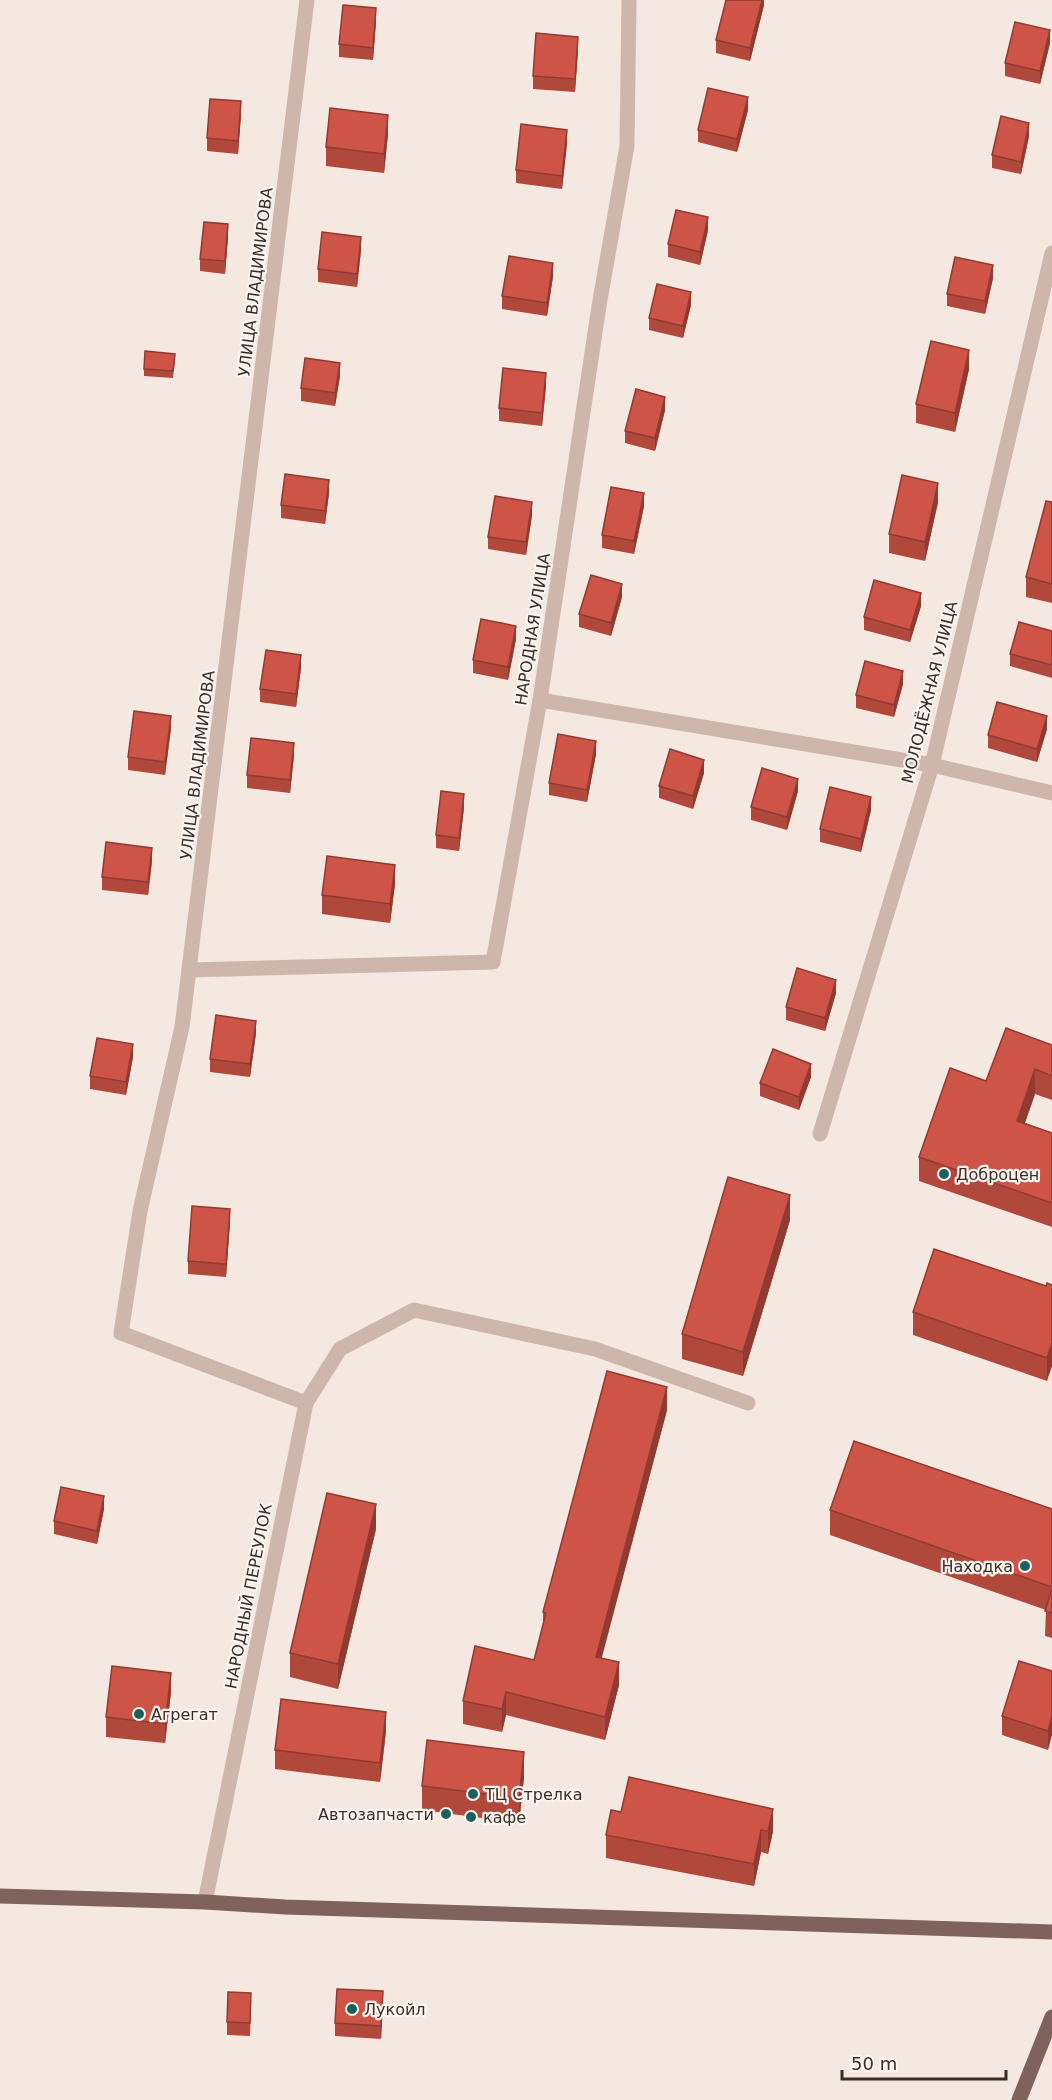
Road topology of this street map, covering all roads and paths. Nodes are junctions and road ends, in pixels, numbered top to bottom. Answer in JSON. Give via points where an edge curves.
{"nodes":[{"id":1,"x":307,"y":0,"type":"edge"},
{"id":2,"x":629,"y":0,"type":"edge"},
{"id":3,"x":1052,"y":253,"type":"edge"},
{"id":4,"x":540,"y":700,"type":"junction"},
{"id":5,"x":932,"y":765,"type":"junction"},
{"id":6,"x":1052,"y":793,"type":"edge"},
{"id":7,"x":190,"y":970,"type":"junction"},
{"id":8,"x":820,"y":1134,"type":"dead end"},
{"id":9,"x":306,"y":1403,"type":"junction"},
{"id":10,"x":748,"y":1403,"type":"dead end"},
{"id":11,"x":0,"y":1896,"type":"edge"},
{"id":12,"x":205,"y":1902,"type":"junction"},
{"id":13,"x":1052,"y":1932,"type":"edge"},
{"id":14,"x":1052,"y":2017,"type":"edge"},
{"id":15,"x":1019,"y":2100,"type":"edge"}],
"edges":[{"from":1,"to":7,"type":"street","name":"УЛИЦА ВЛАДИМИРОВА"},
{"from":2,"to":4,"type":"street","name":"НАРОДНАЯ УЛИЦА","via":[[627,146]]},
{"from":3,"to":5,"type":"street","name":"МОЛОДЁЖНАЯ УЛИЦА"},
{"from":4,"to":5,"type":"street"},
{"from":4,"to":7,"type":"street","name":"НАРОДНАЯ УЛИЦА","via":[[493,962]]},
{"from":5,"to":6,"type":"street"},
{"from":5,"to":8,"type":"street","name":"МОЛОДЁЖНАЯ УЛИЦА"},
{"from":7,"to":9,"type":"street","name":"УЛИЦА ВЛАДИМИРОВА","via":[[182,1027],[140,1211],[121,1333]]},
{"from":9,"to":10,"type":"street","via":[[340,1349],[414,1310],[595,1349]]},
{"from":9,"to":12,"type":"street","name":"НАРОДНЫЙ ПЕРЕУЛОК"},
{"from":11,"to":12,"type":"main road"},
{"from":12,"to":13,"type":"main road"},
{"from":14,"to":15,"type":"main road"}]}
